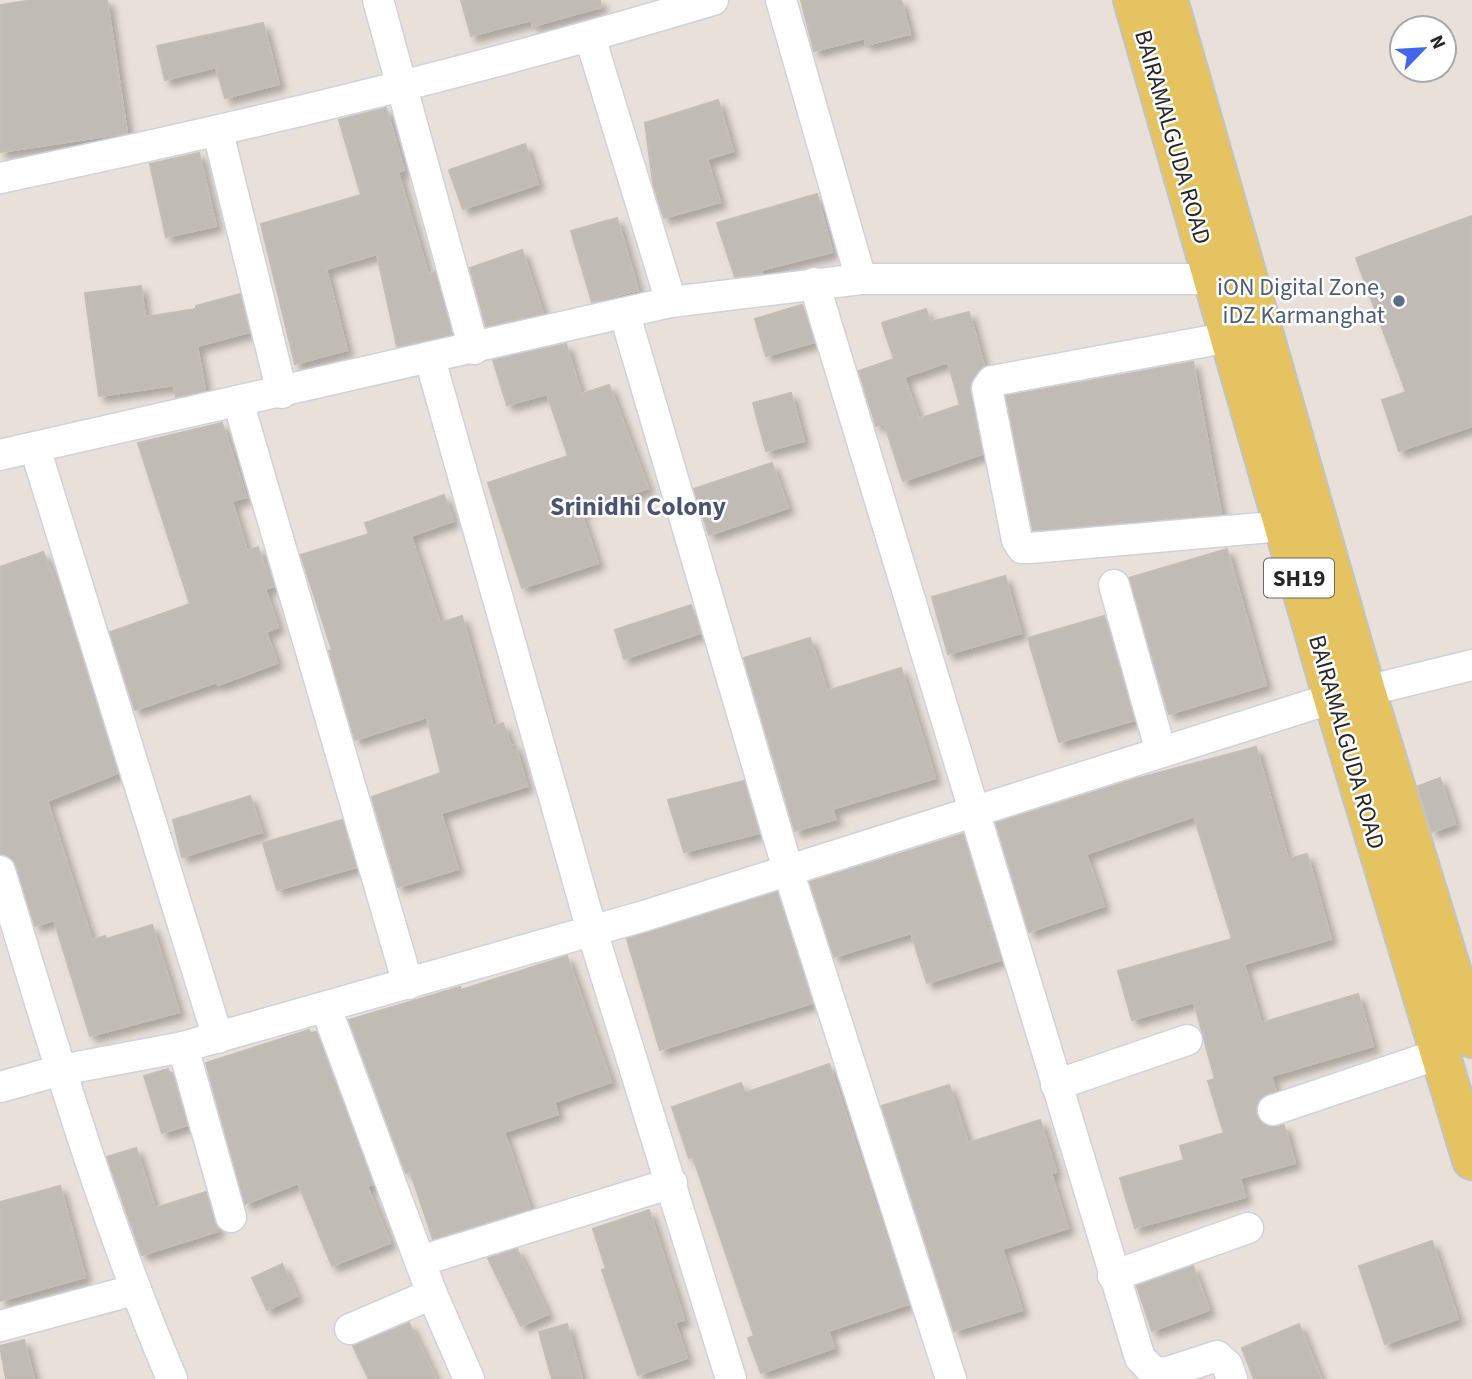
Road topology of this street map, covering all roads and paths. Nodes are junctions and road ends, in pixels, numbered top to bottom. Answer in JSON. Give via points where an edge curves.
{"nodes":[{"id":1,"x":377,"y":0,"type":"edge"},
{"id":2,"x":713,"y":0,"type":"edge"},
{"id":3,"x":780,"y":0,"type":"edge"},
{"id":4,"x":1133,"y":0,"type":"edge"},
{"id":5,"x":1168,"y":0,"type":"edge"},
{"id":6,"x":590,"y":37,"type":"junction"},
{"id":7,"x":400,"y":86,"type":"junction"},
{"id":8,"x":218,"y":132,"type":"junction"},
{"id":9,"x":0,"y":178,"type":"edge"},
{"id":10,"x":861,"y":279,"type":"junction"},
{"id":11,"x":1214,"y":279,"type":"junction"},
{"id":12,"x":814,"y":283,"type":"junction"},
{"id":13,"x":671,"y":302,"type":"junction"},
{"id":14,"x":625,"y":315,"type":"junction"},
{"id":15,"x":1230,"y":337,"type":"junction"},
{"id":16,"x":474,"y":349,"type":"junction"},
{"id":17,"x":430,"y":359,"type":"junction"},
{"id":18,"x":282,"y":393,"type":"junction"},
{"id":19,"x":238,"y":401,"type":"junction"},
{"id":20,"x":35,"y":448,"type":"junction"},
{"id":21,"x":0,"y":455,"type":"edge"},
{"id":22,"x":1284,"y":526,"type":"junction"},
{"id":23,"x":1114,"y":585,"type":"dead end"},
{"id":24,"x":1472,"y":665,"type":"edge"},
{"id":25,"x":1350,"y":695,"type":"junction"},
{"id":26,"x":1161,"y":752,"type":"junction"},
{"id":27,"x":974,"y":812,"type":"junction"},
{"id":28,"x":788,"y":870,"type":"junction"},
{"id":29,"x":0,"y":871,"type":"edge"},
{"id":30,"x":592,"y":931,"type":"junction"},
{"id":31,"x":408,"y":984,"type":"junction"},
{"id":32,"x":326,"y":1008,"type":"junction"},
{"id":33,"x":218,"y":1038,"type":"junction"},
{"id":34,"x":1187,"y":1040,"type":"dead end"},
{"id":35,"x":1455,"y":1046,"type":"edge"},
{"id":36,"x":183,"y":1047,"type":"junction"},
{"id":37,"x":61,"y":1070,"type":"junction"},
{"id":38,"x":1056,"y":1085,"type":"junction"},
{"id":39,"x":0,"y":1087,"type":"edge"},
{"id":40,"x":1273,"y":1110,"type":"dead end"},
{"id":41,"x":1472,"y":1160,"type":"edge"},
{"id":42,"x":672,"y":1183,"type":"junction"},
{"id":43,"x":231,"y":1217,"type":"dead end"},
{"id":44,"x":1248,"y":1228,"type":"dead end"},
{"id":45,"x":420,"y":1261,"type":"junction"},
{"id":46,"x":1113,"y":1276,"type":"junction"},
{"id":47,"x":134,"y":1290,"type":"junction"},
{"id":48,"x":432,"y":1294,"type":"junction"},
{"id":49,"x":0,"y":1326,"type":"edge"},
{"id":50,"x":350,"y":1329,"type":"dead end"},
{"id":51,"x":172,"y":1379,"type":"edge"},
{"id":52,"x":469,"y":1379,"type":"edge"},
{"id":53,"x":732,"y":1379,"type":"edge"},
{"id":54,"x":951,"y":1379,"type":"edge"},
{"id":55,"x":1232,"y":1379,"type":"edge"}],
"edges":[{"from":1,"to":7,"type":"street"},
{"from":2,"to":6,"type":"street"},
{"from":3,"to":10,"type":"street"},
{"from":4,"to":11,"type":"main road","name":"BAIRAMALGUDA ROAD","number":"SH19"},
{"from":5,"to":25,"type":"main road","name":"BAIRAMALGUDA ROAD","number":"SH19"},
{"from":6,"to":7,"type":"street"},
{"from":6,"to":13,"type":"street"},
{"from":7,"to":8,"type":"street"},
{"from":7,"to":16,"type":"street"},
{"from":8,"to":9,"type":"street"},
{"from":8,"to":18,"type":"street"},
{"from":10,"to":11,"type":"street"},
{"from":10,"to":12,"type":"street"},
{"from":11,"to":15,"type":"main road","name":"BAIRAMALGUDA ROAD","number":"SH19"},
{"from":12,"to":13,"type":"street"},
{"from":12,"to":27,"type":"street"},
{"from":13,"to":14,"type":"street"},
{"from":14,"to":16,"type":"street"},
{"from":14,"to":28,"type":"street"},
{"from":15,"to":22,"type":"main road","name":"BAIRAMALGUDA ROAD","number":"SH19"},
{"from":15,"to":22,"type":"street","via":[[992,381],[987,388],[1017,540],[1022,548],[1031,548]]},
{"from":16,"to":17,"type":"street"},
{"from":17,"to":18,"type":"street"},
{"from":17,"to":30,"type":"street"},
{"from":18,"to":19,"type":"street"},
{"from":19,"to":20,"type":"street"},
{"from":19,"to":31,"type":"street"},
{"from":20,"to":21,"type":"street"},
{"from":20,"to":33,"type":"street"},
{"from":22,"to":25,"type":"main road","name":"BAIRAMALGUDA ROAD","number":"SH19"},
{"from":23,"to":26,"type":"street"},
{"from":24,"to":25,"type":"street"},
{"from":25,"to":26,"type":"street"},
{"from":25,"to":35,"type":"main road","name":"BAIRAMALGUDA ROAD","number":"SH19"},
{"from":26,"to":27,"type":"street"},
{"from":27,"to":28,"type":"street"},
{"from":27,"to":38,"type":"street"},
{"from":28,"to":30,"type":"street"},
{"from":28,"to":54,"type":"street"},
{"from":29,"to":37,"type":"street"},
{"from":30,"to":31,"type":"street"},
{"from":30,"to":42,"type":"street"},
{"from":31,"to":32,"type":"street"},
{"from":32,"to":33,"type":"street"},
{"from":32,"to":45,"type":"street"},
{"from":33,"to":36,"type":"street"},
{"from":34,"to":38,"type":"street"},
{"from":35,"to":40,"type":"street"},
{"from":35,"to":41,"type":"main road","name":"BAIRAMALGUDA ROAD","number":"SH19"},
{"from":36,"to":37,"type":"street"},
{"from":36,"to":43,"type":"street"},
{"from":37,"to":39,"type":"street"},
{"from":37,"to":47,"type":"street"},
{"from":38,"to":46,"type":"street"},
{"from":42,"to":45,"type":"street"},
{"from":42,"to":53,"type":"street"},
{"from":44,"to":46,"type":"street"},
{"from":45,"to":48,"type":"street"},
{"from":46,"to":55,"type":"street","via":[[1140,1359],[1147,1367],[1155,1373],[1168,1372],[1217,1356]]},
{"from":47,"to":49,"type":"street"},
{"from":47,"to":51,"type":"street"},
{"from":48,"to":50,"type":"street"},
{"from":48,"to":52,"type":"street"}]}
